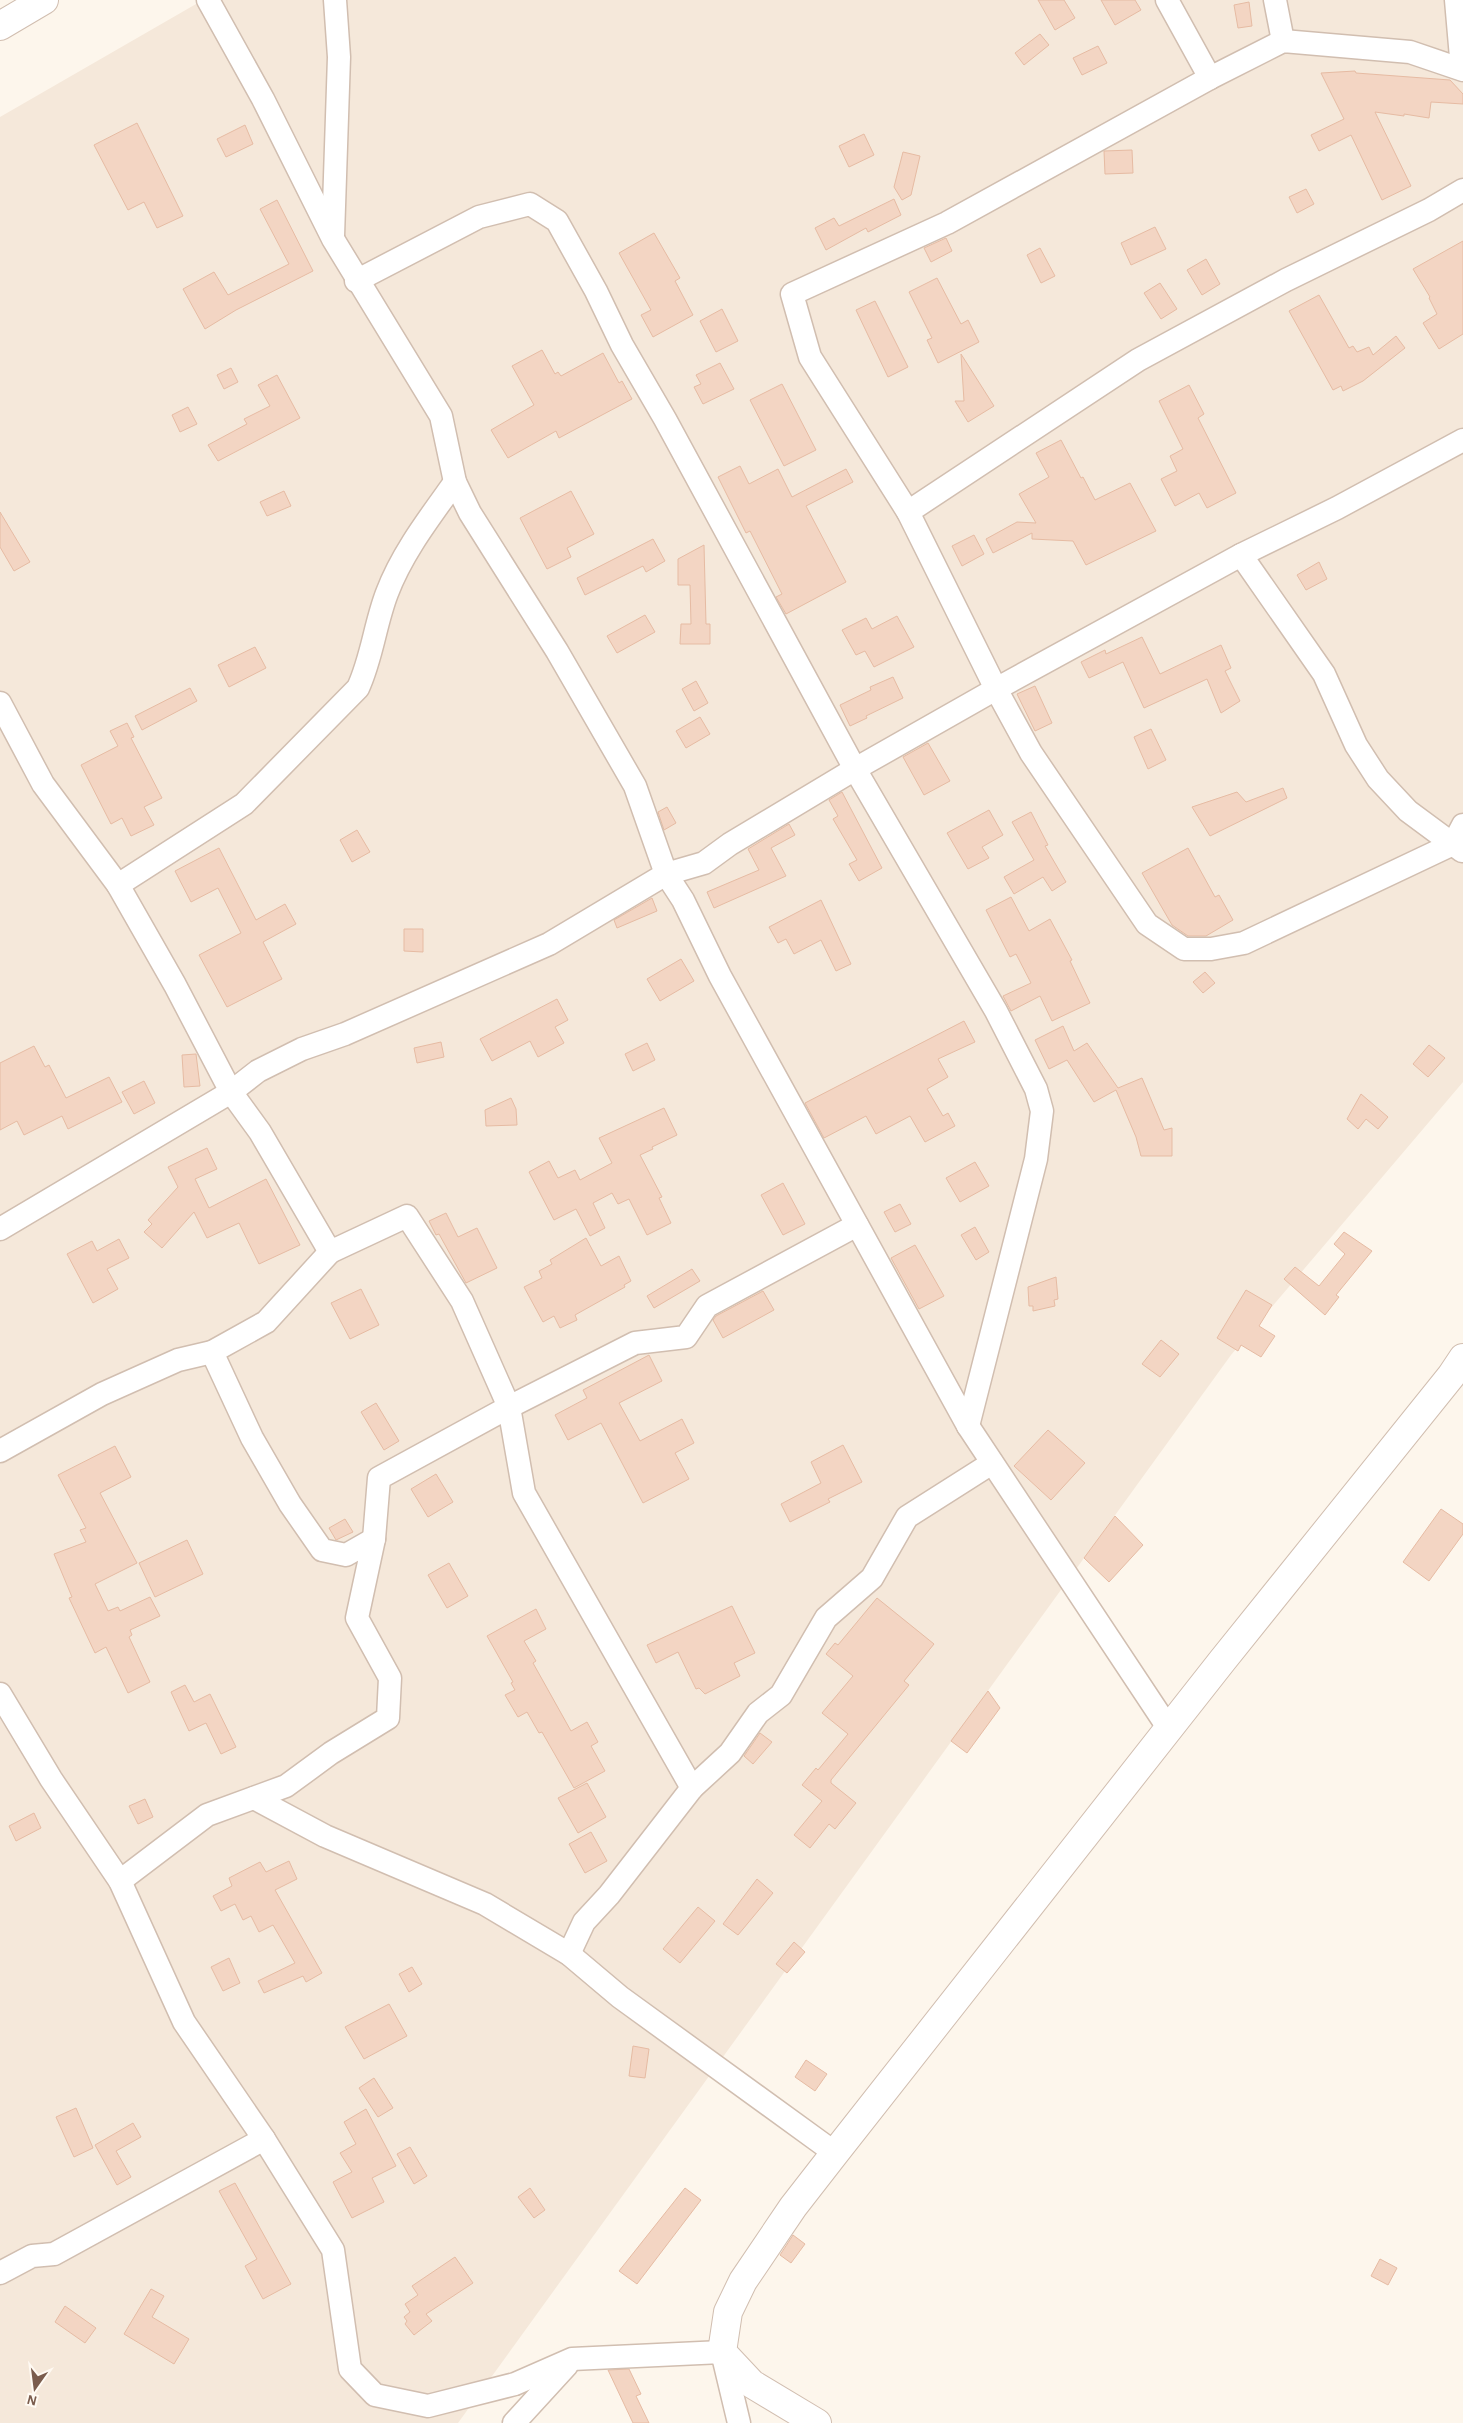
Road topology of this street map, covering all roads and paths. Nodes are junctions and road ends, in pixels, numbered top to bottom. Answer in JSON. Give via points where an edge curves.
{"nodes":[{"id":1,"x":44,"y":0,"type":"edge"},
{"id":2,"x":208,"y":0,"type":"edge"},
{"id":3,"x":335,"y":0,"type":"edge"},
{"id":4,"x":1167,"y":0,"type":"edge"},
{"id":5,"x":1276,"y":0,"type":"edge"},
{"id":6,"x":1456,"y":0,"type":"edge"},
{"id":7,"x":0,"y":26,"type":"edge"},
{"id":8,"x":1283,"y":41,"type":"junction"},
{"id":9,"x":1463,"y":70,"type":"edge"},
{"id":10,"x":1210,"y":78,"type":"junction"},
{"id":11,"x":1463,"y":190,"type":"edge"},
{"id":12,"x":333,"y":239,"type":"junction"},
{"id":13,"x":356,"y":281,"type":"junction"},
{"id":14,"x":1463,"y":440,"type":"edge"},
{"id":15,"x":455,"y":482,"type":"junction"},
{"id":16,"x":908,"y":512,"type":"junction"},
{"id":17,"x":1242,"y":555,"type":"junction"},
{"id":18,"x":996,"y":689,"type":"junction"},
{"id":19,"x":0,"y":703,"type":"edge"},
{"id":20,"x":855,"y":769,"type":"junction"},
{"id":21,"x":1460,"y":841,"type":"edge"},
{"id":22,"x":666,"y":874,"type":"junction"},
{"id":23,"x":118,"y":885,"type":"junction"},
{"id":24,"x":231,"y":1092,"type":"junction"},
{"id":25,"x":857,"y":1226,"type":"junction"},
{"id":26,"x":0,"y":1229,"type":"edge"},
{"id":27,"x":330,"y":1252,"type":"junction"},
{"id":28,"x":212,"y":1352,"type":"junction"},
{"id":29,"x":1463,"y":1358,"type":"edge"},
{"id":30,"x":509,"y":1407,"type":"junction"},
{"id":31,"x":968,"y":1426,"type":"junction"},
{"id":32,"x":0,"y":1451,"type":"edge"},
{"id":33,"x":992,"y":1463,"type":"junction"},
{"id":34,"x":374,"y":1539,"type":"junction"},
{"id":35,"x":0,"y":1694,"type":"edge"},
{"id":36,"x":1169,"y":1729,"type":"junction"},
{"id":37,"x":692,"y":1788,"type":"junction"},
{"id":38,"x":254,"y":1798,"type":"junction"},
{"id":39,"x":120,"y":1881,"type":"junction"},
{"id":40,"x":569,"y":1954,"type":"junction"},
{"id":41,"x":264,"y":2139,"type":"junction"},
{"id":42,"x":835,"y":2153,"type":"junction"},
{"id":43,"x":0,"y":2273,"type":"edge"},
{"id":44,"x":722,"y":2352,"type":"junction"},
{"id":45,"x":572,"y":2359,"type":"junction"},
{"id":46,"x":514,"y":2423,"type":"edge"},
{"id":47,"x":739,"y":2423,"type":"edge"},
{"id":48,"x":817,"y":2423,"type":"edge"}],
"edges":[{"from":1,"to":7,"type":"street"},
{"from":2,"to":12,"type":"street","via":[[263,99]]},
{"from":3,"to":12,"type":"street","via":[[339,57]]},
{"from":4,"to":10,"type":"street"},
{"from":5,"to":8,"type":"street"},
{"from":6,"to":9,"type":"street"},
{"from":8,"to":9,"type":"street","via":[[1410,52]]},
{"from":8,"to":10,"type":"street"},
{"from":10,"to":16,"type":"street","via":[[947,223],[792,294],[810,357]]},
{"from":11,"to":16,"type":"street","via":[[1138,360]]},
{"from":12,"to":13,"type":"street"},
{"from":13,"to":15,"type":"street","via":[[441,416]]},
{"from":13,"to":20,"type":"street","via":[[479,217],[530,204],[557,221]]},
{"from":14,"to":17,"type":"street"},
{"from":15,"to":22,"type":"street","via":[[470,513],[557,651],[634,786]]},
{"from":15,"to":23,"type":"street","via":[[400,565],[387,592],[358,688],[244,804]]},
{"from":16,"to":18,"type":"street"},
{"from":17,"to":18,"type":"street"},
{"from":17,"to":21,"type":"street","via":[[1324,674],[1356,745],[1378,779],[1408,811]]},
{"from":18,"to":20,"type":"street"},
{"from":18,"to":21,"type":"street","via":[[1031,753],[1148,924],[1184,948],[1211,949],[1244,943]]},
{"from":19,"to":23,"type":"street","via":[[43,784]]},
{"from":20,"to":22,"type":"street","via":[[704,863]]},
{"from":20,"to":31,"type":"street","via":[[996,1011],[1036,1089],[1042,1111],[1036,1159]]},
{"from":22,"to":24,"type":"street","via":[[549,944],[346,1034],[302,1049],[258,1071]]},
{"from":22,"to":25,"type":"street","via":[[683,900],[720,976]]},
{"from":23,"to":24,"type":"street"},
{"from":24,"to":26,"type":"street"},
{"from":24,"to":27,"type":"street","via":[[260,1132]]},
{"from":25,"to":30,"type":"street","via":[[707,1306],[686,1337],[635,1343]]},
{"from":25,"to":31,"type":"street"},
{"from":27,"to":28,"type":"street","via":[[266,1322]]},
{"from":27,"to":30,"type":"street","via":[[407,1216],[462,1301]]},
{"from":28,"to":32,"type":"street","via":[[178,1360],[102,1394]]},
{"from":28,"to":34,"type":"street","via":[[252,1438],[290,1504],[322,1550],[346,1554]]},
{"from":29,"to":36,"type":"street"},
{"from":30,"to":34,"type":"street","via":[[379,1478]]},
{"from":30,"to":37,"type":"street","via":[[524,1493]]},
{"from":31,"to":33,"type":"street"},
{"from":33,"to":36,"type":"street"},
{"from":33,"to":37,"type":"street","via":[[907,1517],[872,1578],[826,1618],[781,1695],[758,1713],[730,1753]]},
{"from":34,"to":38,"type":"street","via":[[357,1618],[390,1678],[388,1718],[286,1786]]},
{"from":35,"to":39,"type":"street","via":[[51,1779]]},
{"from":36,"to":42,"type":"street"},
{"from":37,"to":40,"type":"street","via":[[609,1895],[584,1922]]},
{"from":38,"to":39,"type":"street","via":[[208,1815]]},
{"from":38,"to":40,"type":"street","via":[[325,1836],[485,1904]]},
{"from":39,"to":41,"type":"street","via":[[184,2022]]},
{"from":40,"to":42,"type":"street","via":[[620,1998]]},
{"from":41,"to":43,"type":"street","via":[[54,2254],[32,2256]]},
{"from":41,"to":45,"type":"street","via":[[332,2250],[350,2369],[375,2395],[428,2406],[515,2384]]},
{"from":42,"to":44,"type":"street","via":[[793,2207],[743,2281],[728,2312]]},
{"from":44,"to":45,"type":"street"},
{"from":44,"to":47,"type":"street"},
{"from":44,"to":48,"type":"street","via":[[752,2384]]},
{"from":45,"to":46,"type":"street"}]}
